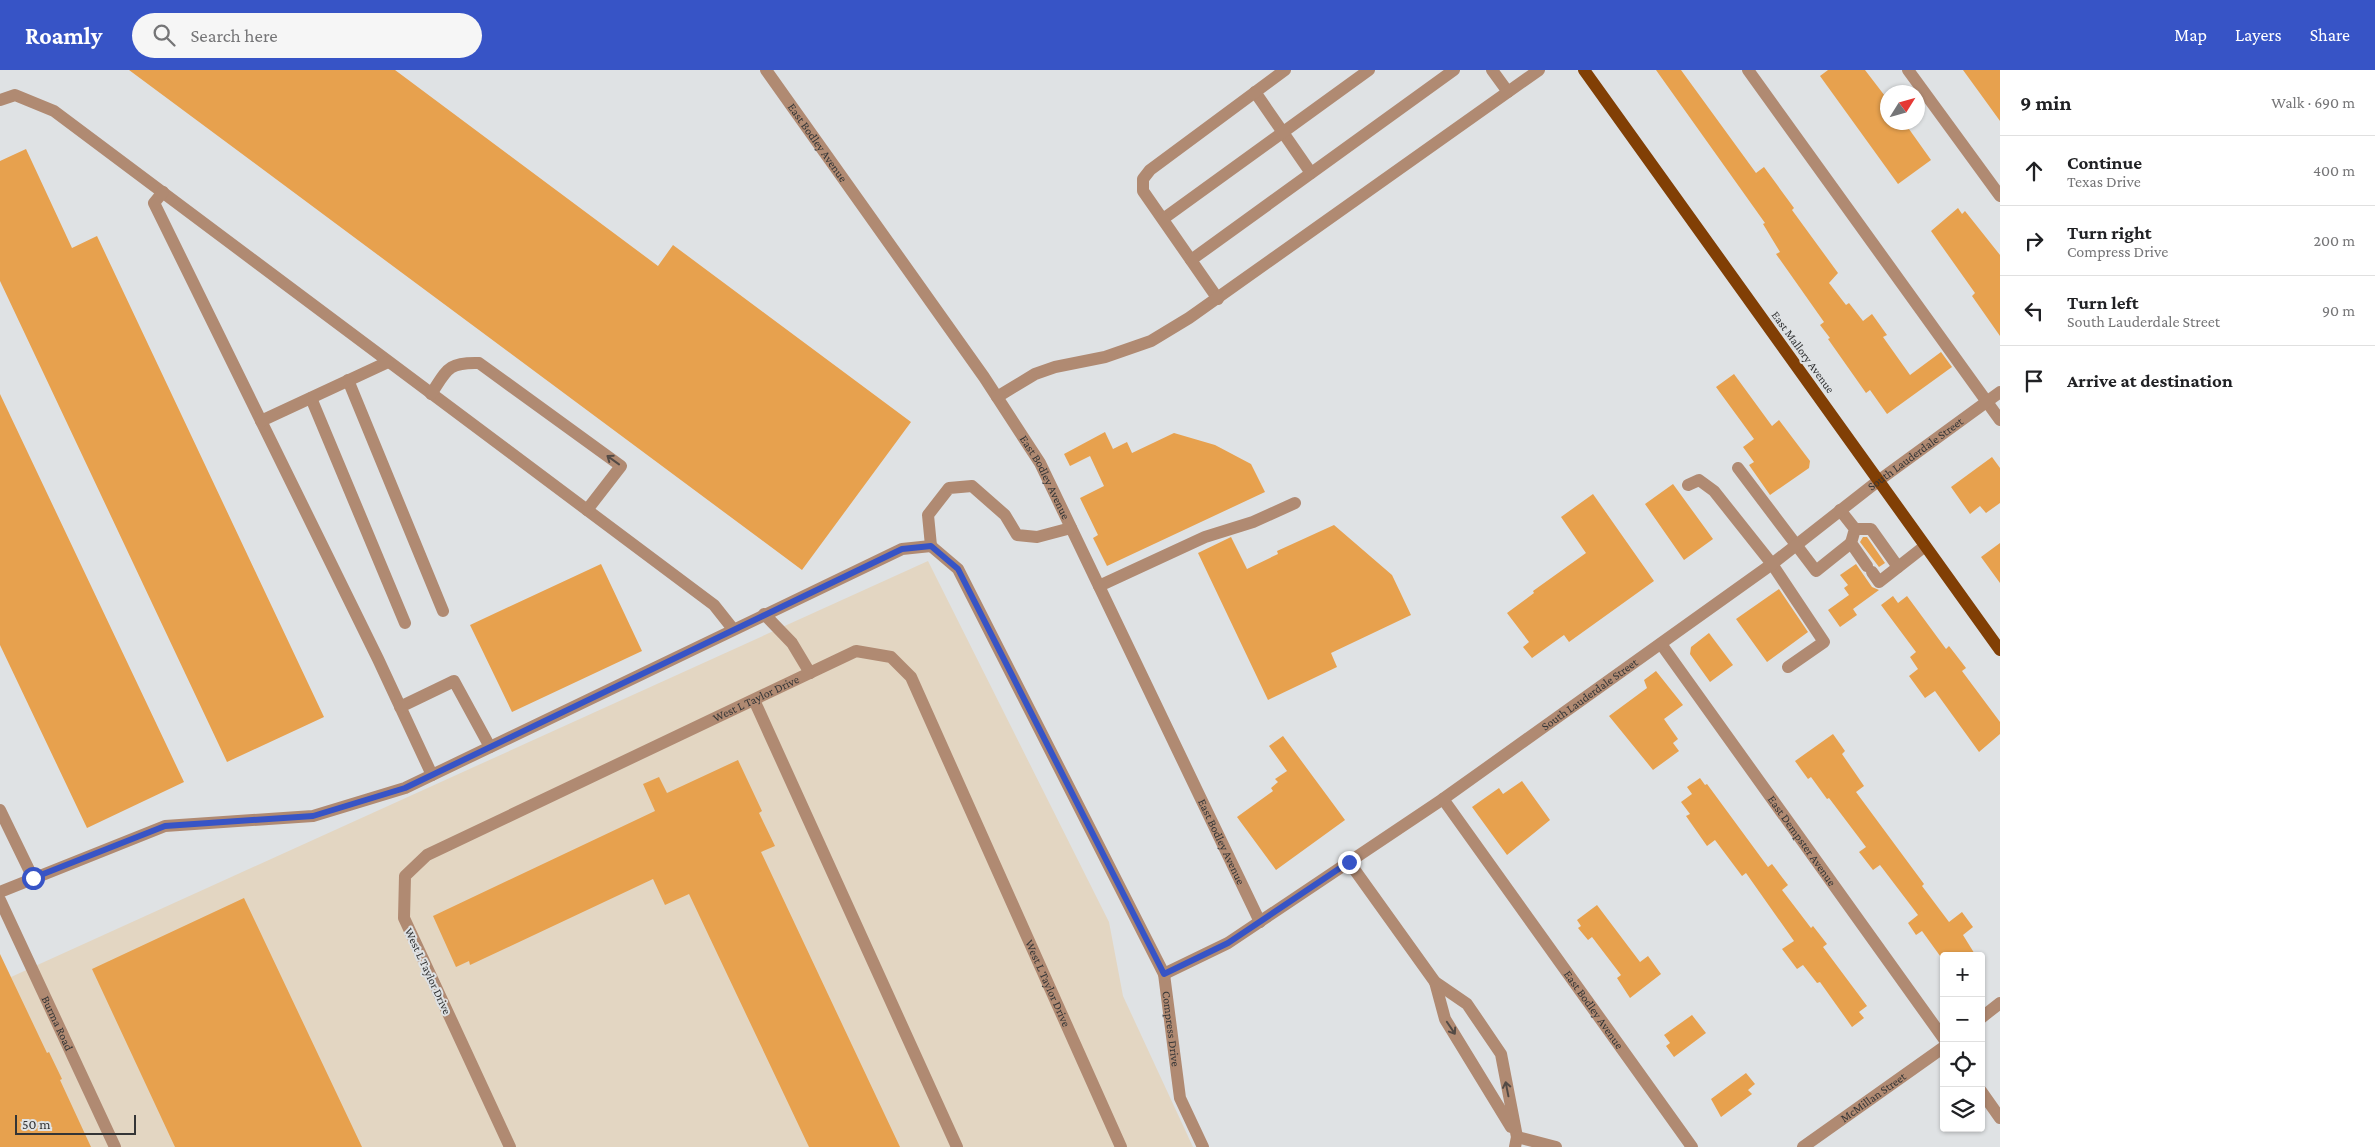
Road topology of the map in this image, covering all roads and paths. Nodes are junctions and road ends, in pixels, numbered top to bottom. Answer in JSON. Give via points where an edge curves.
{"nodes":[{"id":1,"x":766,"y":70,"type":"edge"},
{"id":2,"x":1285,"y":70,"type":"edge"},
{"id":3,"x":1369,"y":70,"type":"edge"},
{"id":4,"x":1454,"y":70,"type":"edge"},
{"id":5,"x":1492,"y":70,"type":"edge"},
{"id":6,"x":1539,"y":70,"type":"edge"},
{"id":7,"x":1584,"y":70,"type":"edge"},
{"id":8,"x":1748,"y":70,"type":"edge"},
{"id":9,"x":1908,"y":70,"type":"edge"},
{"id":10,"x":1254,"y":92,"type":"junction"},
{"id":11,"x":1508,"y":92,"type":"junction"},
{"id":12,"x":0,"y":100,"type":"edge"},
{"id":13,"x":1282,"y":133,"type":"junction"},
{"id":14,"x":1311,"y":173,"type":"junction"},
{"id":15,"x":163,"y":192,"type":"junction"},
{"id":16,"x":2000,"y":196,"type":"edge"},
{"id":17,"x":1163,"y":219,"type":"junction"},
{"id":18,"x":1191,"y":260,"type":"junction"},
{"id":19,"x":1218,"y":299,"type":"junction"},
{"id":20,"x":388,"y":362,"type":"junction"},
{"id":21,"x":348,"y":380,"type":"junction"},
{"id":22,"x":2000,"y":392,"type":"edge"},
{"id":23,"x":431,"y":394,"type":"junction"},
{"id":24,"x":997,"y":397,"type":"junction"},
{"id":25,"x":310,"y":398,"type":"junction"},
{"id":26,"x":1986,"y":402,"type":"junction"},
{"id":27,"x":2000,"y":420,"type":"edge"},
{"id":28,"x":261,"y":421,"type":"junction"},
{"id":29,"x":1738,"y":468,"type":"dead end"},
{"id":30,"x":1878,"y":481,"type":"junction"},
{"id":31,"x":1688,"y":485,"type":"dead end"},
{"id":32,"x":1295,"y":503,"type":"dead end"},
{"id":33,"x":587,"y":510,"type":"junction"},
{"id":34,"x":1840,"y":510,"type":"junction"},
{"id":35,"x":1071,"y":528,"type":"junction"},
{"id":36,"x":1854,"y":530,"type":"junction"},
{"id":37,"x":1851,"y":543,"type":"junction"},
{"id":38,"x":1796,"y":545,"type":"junction"},
{"id":39,"x":931,"y":546,"type":"junction"},
{"id":40,"x":1925,"y":546,"type":"junction"},
{"id":41,"x":1772,"y":564,"type":"junction"},
{"id":42,"x":1898,"y":567,"type":"junction"},
{"id":43,"x":1099,"y":586,"type":"junction"},
{"id":44,"x":443,"y":611,"type":"dead end"},
{"id":45,"x":764,"y":614,"type":"junction"},
{"id":46,"x":405,"y":623,"type":"dead end"},
{"id":47,"x":733,"y":629,"type":"junction"},
{"id":48,"x":1661,"y":644,"type":"junction"},
{"id":49,"x":2000,"y":650,"type":"edge"},
{"id":50,"x":1788,"y":666,"type":"dead end"},
{"id":51,"x":810,"y":673,"type":"junction"},
{"id":52,"x":754,"y":700,"type":"junction"},
{"id":53,"x":400,"y":707,"type":"junction"},
{"id":54,"x":490,"y":747,"type":"junction"},
{"id":55,"x":432,"y":775,"type":"junction"},
{"id":56,"x":1443,"y":799,"type":"junction"},
{"id":57,"x":0,"y":810,"type":"edge"},
{"id":58,"x":1349,"y":862,"type":"junction"},
{"id":59,"x":33,"y":878,"type":"junction"},
{"id":60,"x":0,"y":892,"type":"edge"},
{"id":61,"x":0,"y":900,"type":"edge"},
{"id":62,"x":1260,"y":922,"type":"junction"},
{"id":63,"x":1164,"y":974,"type":"junction"},
{"id":64,"x":1435,"y":982,"type":"junction"},
{"id":65,"x":2000,"y":1003,"type":"edge"},
{"id":66,"x":1985,"y":1015,"type":"edge"},
{"id":67,"x":1940,"y":1033,"type":"edge"},
{"id":68,"x":1940,"y":1050,"type":"edge"},
{"id":69,"x":1985,"y":1097,"type":"edge"},
{"id":70,"x":2000,"y":1118,"type":"edge"},
{"id":71,"x":1517,"y":1144,"type":"edge"},
{"id":72,"x":115,"y":1147,"type":"edge"},
{"id":73,"x":510,"y":1147,"type":"edge"},
{"id":74,"x":957,"y":1147,"type":"edge"},
{"id":75,"x":1121,"y":1147,"type":"edge"},
{"id":76,"x":1203,"y":1147,"type":"edge"},
{"id":77,"x":1556,"y":1147,"type":"edge"},
{"id":78,"x":1692,"y":1147,"type":"edge"},
{"id":79,"x":1803,"y":1147,"type":"edge"}],
"edges":[{"from":1,"to":24,"type":"street","name":"East Bodley Avenue"},
{"from":2,"to":10,"type":"street"},
{"from":3,"to":13,"type":"street"},
{"from":4,"to":14,"type":"street"},
{"from":5,"to":11,"type":"street"},
{"from":6,"to":11,"type":"street"},
{"from":7,"to":30,"type":"main road","name":"East Mallory Avenue"},
{"from":8,"to":26,"type":"street"},
{"from":9,"to":16,"type":"street"},
{"from":10,"to":13,"type":"street"},
{"from":10,"to":17,"type":"street","via":[[1150,170],[1143,179],[1143,190]]},
{"from":11,"to":19,"type":"street"},
{"from":12,"to":15,"type":"street","via":[[15,95],[54,111]]},
{"from":13,"to":14,"type":"street"},
{"from":13,"to":17,"type":"street"},
{"from":14,"to":18,"type":"street"},
{"from":15,"to":20,"type":"street"},
{"from":15,"to":28,"type":"street","via":[[154,203]]},
{"from":17,"to":18,"type":"street"},
{"from":18,"to":19,"type":"street"},
{"from":19,"to":24,"type":"street","via":[[1150,341],[1105,357],[1035,374]]},
{"from":20,"to":21,"type":"street"},
{"from":20,"to":23,"type":"street"},
{"from":21,"to":25,"type":"street"},
{"from":21,"to":44,"type":"street"},
{"from":22,"to":26,"type":"street","name":"South Lauderdale Street"},
{"from":23,"to":33,"type":"street"},
{"from":33,"to":23,"type":"street","one_way":true,"via":[[621,466],[479,362],[450,366]]},
{"from":24,"to":35,"type":"street","name":"East Bodley Avenue","via":[[1040,463]]},
{"from":25,"to":28,"type":"street"},
{"from":25,"to":46,"type":"street"},
{"from":26,"to":27,"type":"street"},
{"from":26,"to":30,"type":"street","name":"South Lauderdale Street"},
{"from":28,"to":53,"type":"street"},
{"from":29,"to":38,"type":"street"},
{"from":30,"to":34,"type":"street","name":"South Lauderdale Street"},
{"from":30,"to":40,"type":"main road","name":"East Mallory Avenue"},
{"from":31,"to":41,"type":"street","via":[[1699,480],[1714,491]]},
{"from":32,"to":43,"type":"street","via":[[1253,522],[1206,537]]},
{"from":33,"to":47,"type":"street","via":[[714,605]]},
{"from":34,"to":36,"type":"street"},
{"from":34,"to":38,"type":"street","name":"South Lauderdale Street"},
{"from":35,"to":39,"type":"street","via":[[1037,537],[1017,535],[1005,515],[972,486],[949,488],[928,515]]},
{"from":35,"to":43,"type":"street","name":"East Bodley Avenue"},
{"from":36,"to":37,"type":"street"},
{"from":36,"to":42,"type":"street","via":[[1871,529]]},
{"from":37,"to":38,"type":"street","via":[[1816,571]]},
{"from":37,"to":42,"type":"street","via":[[1879,582]]},
{"from":38,"to":41,"type":"street","name":"South Lauderdale Street"},
{"from":39,"to":45,"type":"street","via":[[902,549]]},
{"from":39,"to":63,"type":"street","name":"Compress Drive","via":[[958,569]]},
{"from":40,"to":42,"type":"street"},
{"from":40,"to":49,"type":"main road","name":"East Mallory Avenue"},
{"from":41,"to":48,"type":"street","name":"South Lauderdale Street"},
{"from":41,"to":50,"type":"street","via":[[1824,642]]},
{"from":43,"to":62,"type":"street","name":"East Bodley Avenue"},
{"from":45,"to":47,"type":"street"},
{"from":45,"to":51,"type":"street","via":[[792,643]]},
{"from":47,"to":54,"type":"street"},
{"from":48,"to":56,"type":"street","name":"South Lauderdale Street"},
{"from":48,"to":67,"type":"street","name":"East Dempster Avenue"},
{"from":51,"to":52,"type":"street","name":"West L Taylor Drive"},
{"from":51,"to":75,"type":"street","name":"West L Taylor Drive","via":[[856,651],[891,657],[911,677]]},
{"from":52,"to":73,"type":"street","name":"West L Taylor Drive","via":[[427,855],[405,876],[404,918]]},
{"from":52,"to":74,"type":"street"},
{"from":53,"to":54,"type":"street","via":[[454,681]]},
{"from":53,"to":55,"type":"street"},
{"from":54,"to":55,"type":"street"},
{"from":55,"to":59,"type":"street","via":[[405,788],[313,816],[165,826]]},
{"from":56,"to":58,"type":"street","name":"South Lauderdale Street"},
{"from":56,"to":78,"type":"street","name":"East Bodley Avenue"},
{"from":57,"to":59,"type":"street"},
{"from":58,"to":62,"type":"street","name":"South Lauderdale Street"},
{"from":58,"to":64,"type":"street"},
{"from":59,"to":60,"type":"street"},
{"from":61,"to":72,"type":"street","name":"Burma Road"},
{"from":62,"to":63,"type":"street","name":"South Lauderdale Street","via":[[1228,943]]},
{"from":63,"to":76,"type":"street","name":"Compress Drive","via":[[1180,1098]]},
{"from":64,"to":71,"type":"street","one_way":true,"via":[[1445,1019]]},
{"from":71,"to":64,"type":"street","one_way":true,"via":[[1500,1054],[1468,1004]]},
{"from":65,"to":66,"type":"street"},
{"from":68,"to":79,"type":"street","name":"McMillan Street"},
{"from":69,"to":70,"type":"street"},
{"from":71,"to":77,"type":"street"}]}
